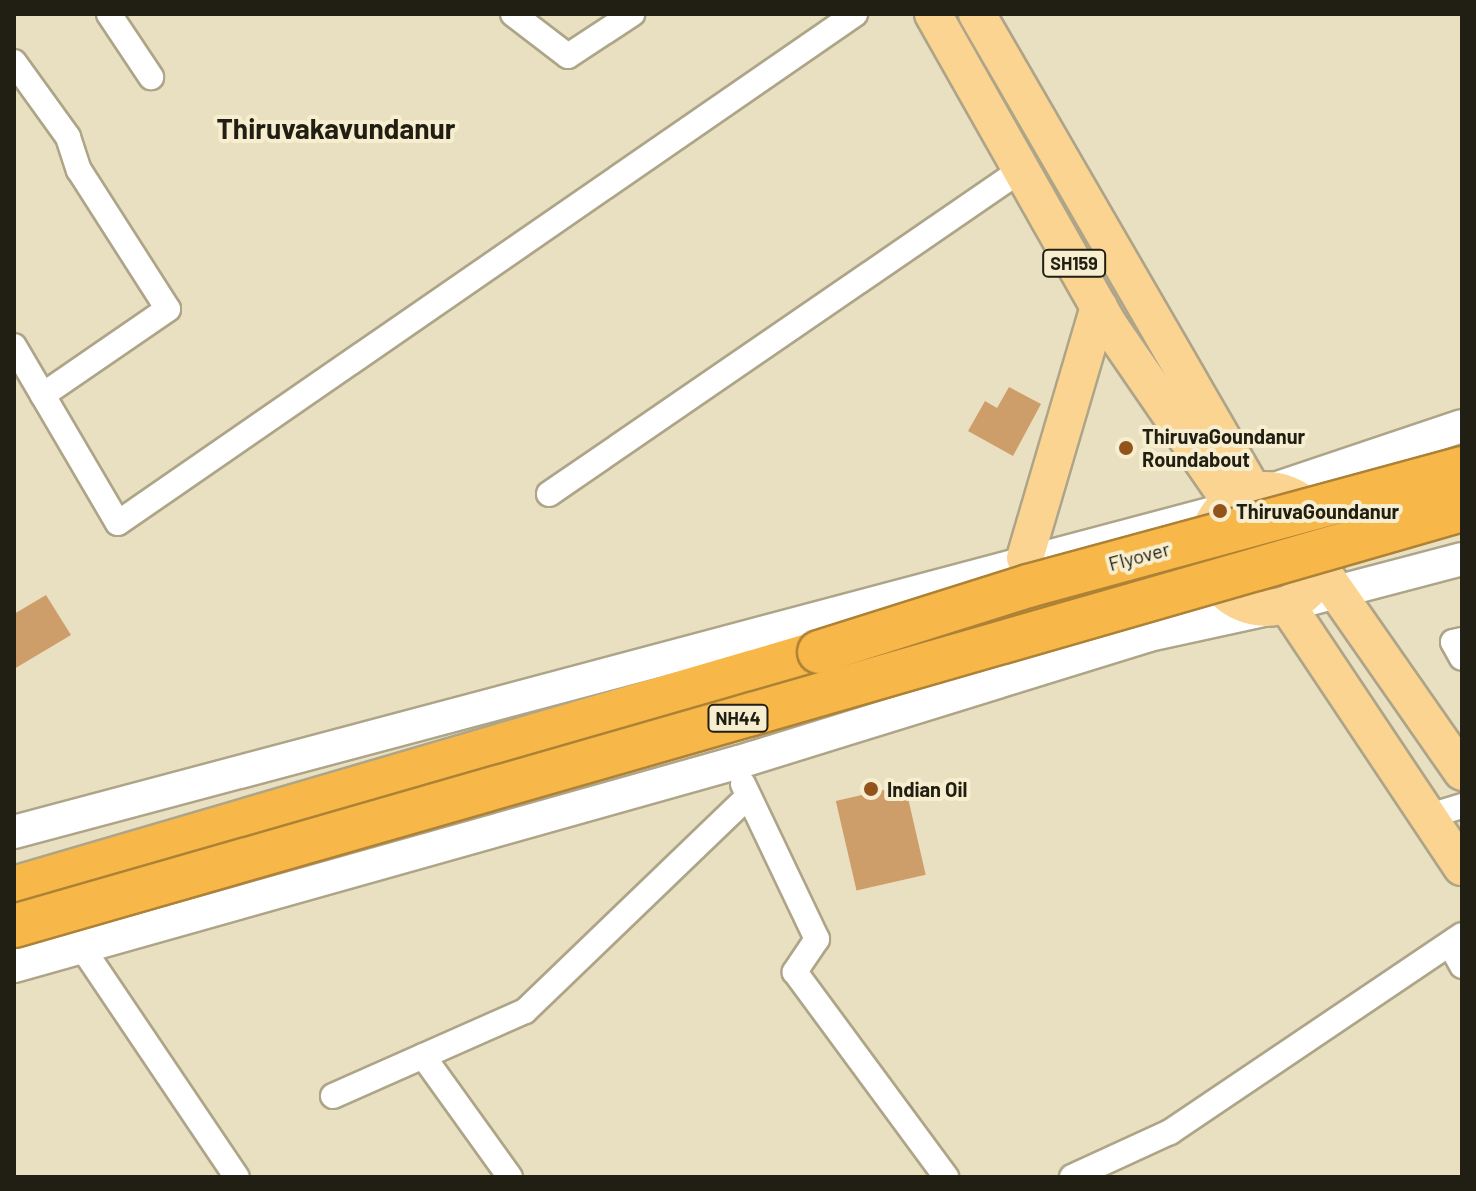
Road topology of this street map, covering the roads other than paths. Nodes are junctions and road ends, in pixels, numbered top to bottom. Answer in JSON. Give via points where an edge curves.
{"nodes":[{"id":1,"x":109,"y":14,"type":"edge"},
{"id":2,"x":513,"y":14,"type":"edge"},
{"id":3,"x":632,"y":14,"type":"edge"},
{"id":4,"x":855,"y":14,"type":"edge"},
{"id":5,"x":976,"y":14,"type":"edge"},
{"id":6,"x":938,"y":24,"type":"edge"},
{"id":7,"x":14,"y":62,"type":"edge"},
{"id":8,"x":151,"y":77,"type":"dead end"},
{"id":9,"x":1021,"y":170,"type":"junction"},
{"id":10,"x":1099,"y":307,"type":"junction"},
{"id":11,"x":14,"y":346,"type":"edge"},
{"id":12,"x":43,"y":395,"type":"junction"},
{"id":13,"x":1462,"y":426,"type":"edge"},
{"id":14,"x":1462,"y":468,"type":"edge"},
{"id":15,"x":549,"y":494,"type":"dead end"},
{"id":16,"x":1244,"y":498,"type":"junction"},
{"id":17,"x":1462,"y":510,"type":"edge"},
{"id":18,"x":1025,"y":558,"type":"junction"},
{"id":19,"x":1462,"y":559,"type":"edge"},
{"id":20,"x":1330,"y":582,"type":"junction"},
{"id":21,"x":1278,"y":607,"type":"junction"},
{"id":22,"x":1462,"y":640,"type":"edge"},
{"id":23,"x":1462,"y":658,"type":"edge"},
{"id":24,"x":739,"y":762,"type":"junction"},
{"id":25,"x":1462,"y":772,"type":"edge"},
{"id":26,"x":746,"y":798,"type":"junction"},
{"id":27,"x":1462,"y":806,"type":"edge"},
{"id":28,"x":1426,"y":817,"type":"junction"},
{"id":29,"x":14,"y":832,"type":"edge"},
{"id":30,"x":1462,"y":867,"type":"edge"},
{"id":31,"x":14,"y":888,"type":"edge"},
{"id":32,"x":14,"y":926,"type":"edge"},
{"id":33,"x":1456,"y":939,"type":"edge"},
{"id":34,"x":83,"y":949,"type":"junction"},
{"id":35,"x":14,"y":966,"type":"edge"},
{"id":36,"x":1462,"y":966,"type":"edge"},
{"id":37,"x":423,"y":1056,"type":"junction"},
{"id":38,"x":333,"y":1096,"type":"dead end"},
{"id":39,"x":1110,"y":1169,"type":"edge"},
{"id":40,"x":237,"y":1177,"type":"edge"},
{"id":41,"x":510,"y":1177,"type":"edge"},
{"id":42,"x":946,"y":1177,"type":"edge"},
{"id":43,"x":1072,"y":1177,"type":"edge"}],
"edges":[{"from":1,"to":8,"type":"street"},
{"from":2,"to":3,"type":"street","via":[[568,56]]},
{"from":4,"to":12,"type":"street","via":[[118,523]]},
{"from":5,"to":6,"type":"street"},
{"from":5,"to":16,"type":"main road"},
{"from":6,"to":9,"type":"main road","number":"SH159"},
{"from":7,"to":12,"type":"street","via":[[68,137],[79,170],[168,309]]},
{"from":9,"to":10,"type":"main road","number":"SH159"},
{"from":9,"to":15,"type":"street"},
{"from":10,"to":16,"type":"main road","number":"SH159"},
{"from":10,"to":18,"type":"main road"},
{"from":11,"to":12,"type":"street"},
{"from":13,"to":16,"type":"street"},
{"from":14,"to":31,"type":"highway","name":"Flyover","number":"NH44","bridge":true,"via":[[1028,586]]},
{"from":16,"to":18,"type":"street"},
{"from":16,"to":20,"type":"main road","number":"SH159","via":[[1317,518]]},
{"from":16,"to":21,"type":"main road","via":[[1207,542],[1213,575],[1236,600]]},
{"from":17,"to":32,"type":"highway","number":"NH44","bridge":true},
{"from":18,"to":29,"type":"street","via":[[482,711]]},
{"from":19,"to":20,"type":"street"},
{"from":20,"to":21,"type":"main road"},
{"from":20,"to":25,"type":"main road"},
{"from":21,"to":24,"type":"street","via":[[1149,635]]},
{"from":21,"to":28,"type":"main road"},
{"from":22,"to":23,"type":"street","via":[[1453,642]]},
{"from":24,"to":26,"type":"street"},
{"from":24,"to":34,"type":"street"},
{"from":26,"to":37,"type":"street","via":[[525,1011]]},
{"from":26,"to":42,"type":"street","via":[[817,939],[795,972]]},
{"from":27,"to":28,"type":"street"},
{"from":28,"to":30,"type":"main road"},
{"from":33,"to":36,"type":"street"},
{"from":33,"to":39,"type":"street"},
{"from":34,"to":35,"type":"street"},
{"from":34,"to":40,"type":"street"},
{"from":37,"to":38,"type":"street"},
{"from":37,"to":41,"type":"street"},
{"from":39,"to":43,"type":"street"}]}
